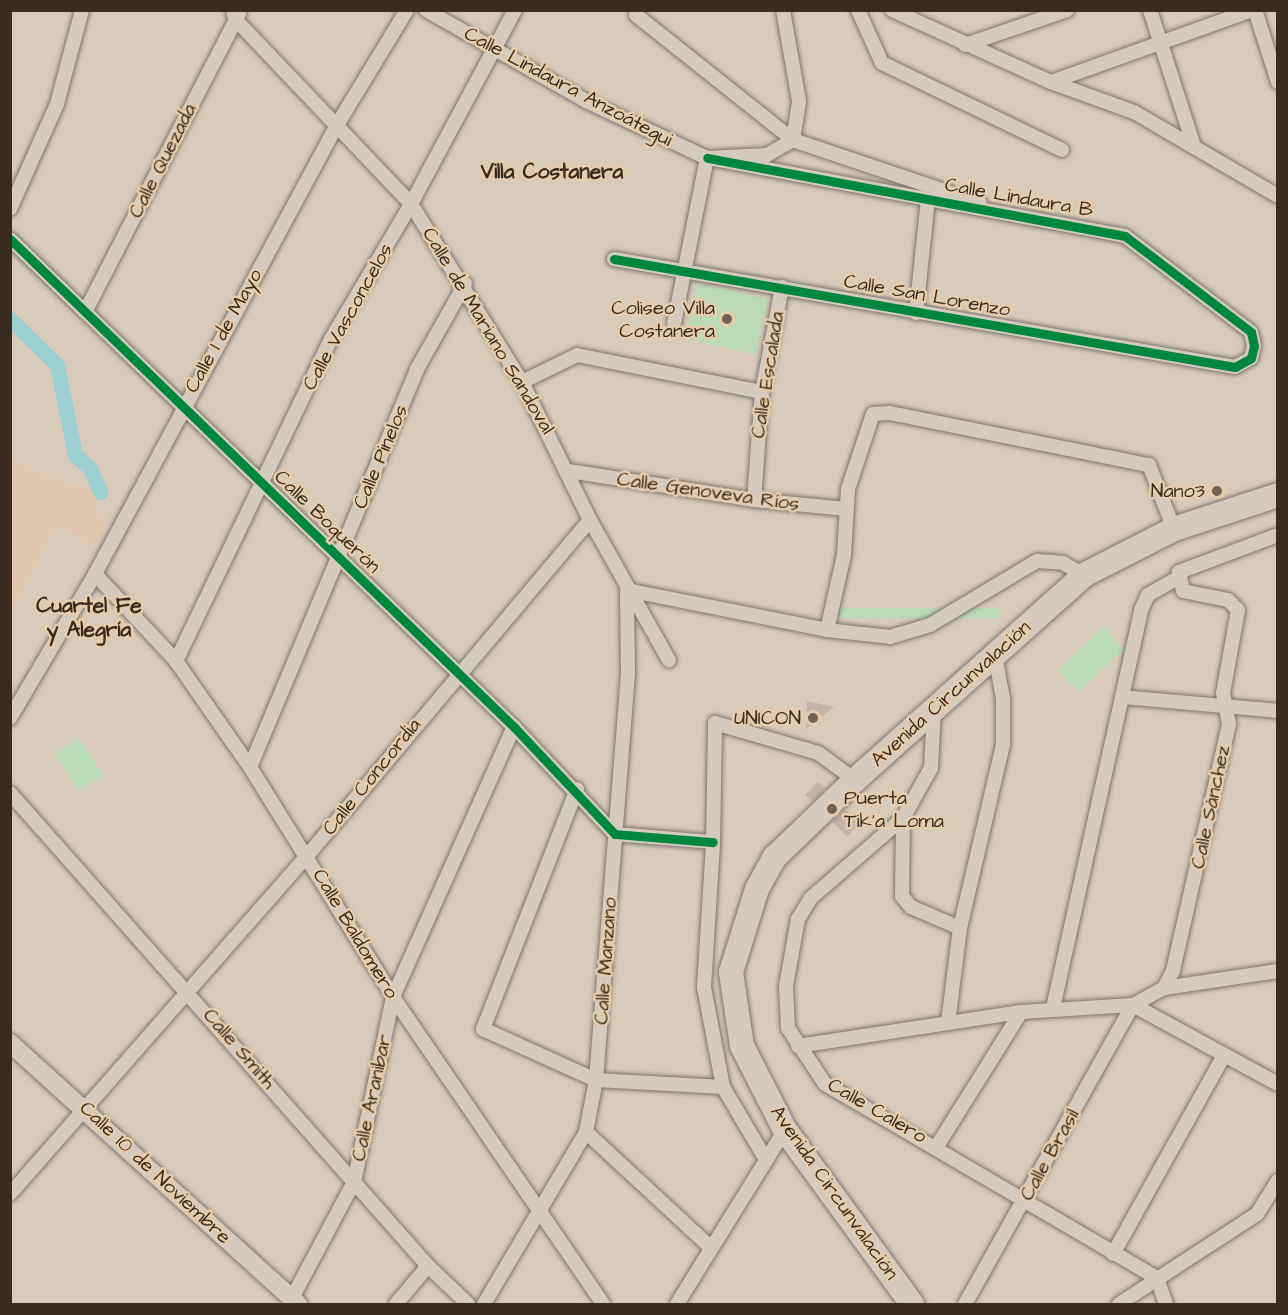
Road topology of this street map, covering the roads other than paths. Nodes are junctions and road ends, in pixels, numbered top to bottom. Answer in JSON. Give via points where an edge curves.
{"nodes":[{"id":1,"x":82,"y":10,"type":"edge"},
{"id":2,"x":407,"y":10,"type":"edge"},
{"id":3,"x":426,"y":10,"type":"edge"},
{"id":4,"x":515,"y":10,"type":"edge"},
{"id":5,"x":783,"y":10,"type":"edge"},
{"id":6,"x":858,"y":10,"type":"edge"},
{"id":7,"x":892,"y":10,"type":"edge"},
{"id":8,"x":1066,"y":10,"type":"edge"},
{"id":9,"x":1150,"y":10,"type":"edge"},
{"id":10,"x":1254,"y":10,"type":"edge"},
{"id":11,"x":237,"y":13,"type":"edge"},
{"id":12,"x":637,"y":13,"type":"edge"},
{"id":13,"x":1161,"y":43,"type":"junction"},
{"id":14,"x":966,"y":45,"type":"junction"},
{"id":15,"x":496,"y":48,"type":"junction"},
{"id":16,"x":1051,"y":82,"type":"junction"},
{"id":17,"x":1278,"y":82,"type":"edge"},
{"id":18,"x":337,"y":125,"type":"junction"},
{"id":19,"x":793,"y":140,"type":"junction"},
{"id":20,"x":1194,"y":146,"type":"junction"},
{"id":21,"x":1062,"y":150,"type":"dead end"},
{"id":22,"x":707,"y":158,"type":"junction"},
{"id":23,"x":1278,"y":196,"type":"edge"},
{"id":24,"x":927,"y":200,"type":"junction"},
{"id":25,"x":411,"y":204,"type":"junction"},
{"id":26,"x":10,"y":209,"type":"edge"},
{"id":27,"x":1028,"y":220,"type":"junction"},
{"id":28,"x":10,"y":239,"type":"edge"},
{"id":29,"x":614,"y":258,"type":"dead end"},
{"id":30,"x":684,"y":271,"type":"junction"},
{"id":31,"x":465,"y":284,"type":"junction"},
{"id":32,"x":782,"y":286,"type":"junction"},
{"id":33,"x":85,"y":312,"type":"junction"},
{"id":34,"x":916,"y":313,"type":"junction"},
{"id":35,"x":674,"y":322,"type":"dead end"},
{"id":36,"x":1234,"y":367,"type":"joint"},
{"id":37,"x":522,"y":382,"type":"junction"},
{"id":38,"x":762,"y":392,"type":"junction"},
{"id":39,"x":182,"y":407,"type":"junction"},
{"id":40,"x":568,"y":471,"type":"junction"},
{"id":41,"x":262,"y":485,"type":"junction"},
{"id":42,"x":1278,"y":495,"type":"edge"},
{"id":43,"x":754,"y":500,"type":"junction"},
{"id":44,"x":847,"y":509,"type":"junction"},
{"id":45,"x":590,"y":520,"type":"junction"},
{"id":46,"x":1174,"y":530,"type":"junction"},
{"id":47,"x":1278,"y":535,"type":"edge"},
{"id":48,"x":339,"y":558,"type":"junction"},
{"id":49,"x":95,"y":574,"type":"junction"},
{"id":50,"x":1084,"y":575,"type":"junction"},
{"id":51,"x":1177,"y":578,"type":"junction"},
{"id":52,"x":627,"y":590,"type":"junction"},
{"id":53,"x":827,"y":630,"type":"junction"},
{"id":54,"x":995,"y":654,"type":"junction"},
{"id":55,"x":669,"y":660,"type":"dead end"},
{"id":56,"x":177,"y":662,"type":"junction"},
{"id":57,"x":456,"y":674,"type":"junction"},
{"id":58,"x":1122,"y":697,"type":"junction"},
{"id":59,"x":1226,"y":704,"type":"junction"},
{"id":60,"x":934,"y":708,"type":"junction"},
{"id":61,"x":1278,"y":711,"type":"edge"},
{"id":62,"x":10,"y":718,"type":"edge"},
{"id":63,"x":514,"y":727,"type":"junction"},
{"id":64,"x":250,"y":767,"type":"junction"},
{"id":65,"x":855,"y":780,"type":"junction"},
{"id":66,"x":577,"y":789,"type":"junction"},
{"id":67,"x":10,"y":793,"type":"edge"},
{"id":68,"x":903,"y":818,"type":"junction"},
{"id":69,"x":615,"y":834,"type":"junction"},
{"id":70,"x":714,"y":842,"type":"junction"},
{"id":71,"x":308,"y":856,"type":"junction"},
{"id":72,"x":960,"y":928,"type":"junction"},
{"id":73,"x":1278,"y":970,"type":"edge"},
{"id":74,"x":1164,"y":988,"type":"junction"},
{"id":75,"x":188,"y":989,"type":"junction"},
{"id":76,"x":393,"y":997,"type":"junction"},
{"id":77,"x":1133,"y":1005,"type":"junction"},
{"id":78,"x":1053,"y":1008,"type":"junction"},
{"id":79,"x":1021,"y":1012,"type":"junction"},
{"id":80,"x":948,"y":1023,"type":"junction"},
{"id":81,"x":10,"y":1043,"type":"edge"},
{"id":82,"x":798,"y":1046,"type":"junction"},
{"id":83,"x":1223,"y":1057,"type":"junction"},
{"id":84,"x":596,"y":1080,"type":"junction"},
{"id":85,"x":1278,"y":1084,"type":"edge"},
{"id":86,"x":723,"y":1087,"type":"junction"},
{"id":87,"x":85,"y":1106,"type":"junction"},
{"id":88,"x":784,"y":1130,"type":"junction"},
{"id":89,"x":586,"y":1132,"type":"junction"},
{"id":90,"x":937,"y":1146,"type":"junction"},
{"id":91,"x":765,"y":1158,"type":"junction"},
{"id":92,"x":1278,"y":1180,"type":"edge"},
{"id":93,"x":354,"y":1182,"type":"junction"},
{"id":94,"x":10,"y":1194,"type":"edge"},
{"id":95,"x":1026,"y":1199,"type":"junction"},
{"id":96,"x":538,"y":1212,"type":"junction"},
{"id":97,"x":710,"y":1246,"type":"junction"},
{"id":98,"x":1113,"y":1254,"type":"junction"},
{"id":99,"x":428,"y":1266,"type":"junction"},
{"id":100,"x":887,"y":1271,"type":"junction"},
{"id":101,"x":1156,"y":1278,"type":"junction"},
{"id":102,"x":461,"y":1302,"type":"edge"},
{"id":103,"x":292,"y":1303,"type":"edge"},
{"id":104,"x":396,"y":1305,"type":"edge"},
{"id":105,"x":484,"y":1305,"type":"edge"},
{"id":106,"x":603,"y":1305,"type":"edge"},
{"id":107,"x":677,"y":1305,"type":"edge"},
{"id":108,"x":901,"y":1305,"type":"edge"},
{"id":109,"x":912,"y":1305,"type":"edge"},
{"id":110,"x":965,"y":1305,"type":"edge"},
{"id":111,"x":1119,"y":1305,"type":"edge"},
{"id":112,"x":1166,"y":1305,"type":"edge"}],
"edges":[{"from":1,"to":26,"type":"street","via":[[57,104]]},
{"from":2,"to":18,"type":"street","name":"Calle 1 de Mayo"},
{"from":3,"to":15,"type":"street","name":"Calle Lindaura Anzoátegui"},
{"from":4,"to":15,"type":"street","name":"Calle Vasconcelos"},
{"from":5,"to":19,"type":"street","via":[[799,101]]},
{"from":6,"to":21,"type":"street","via":[[882,63]]},
{"from":7,"to":14,"type":"street"},
{"from":8,"to":14,"type":"street"},
{"from":9,"to":13,"type":"street"},
{"from":10,"to":13,"type":"street"},
{"from":10,"to":17,"type":"street"},
{"from":11,"to":18,"type":"street","name":"Calle de Mariano Sandoval"},
{"from":11,"to":33,"type":"street","name":"Calle Quezada"},
{"from":12,"to":19,"type":"street","name":"Calle Lindaura B"},
{"from":13,"to":16,"type":"street"},
{"from":13,"to":20,"type":"street"},
{"from":14,"to":16,"type":"street"},
{"from":15,"to":22,"type":"street","name":"Calle Lindaura Anzoátegui","via":[[586,102]]},
{"from":15,"to":25,"type":"street","name":"Calle Vasconcelos"},
{"from":16,"to":20,"type":"street","via":[[1134,112]]},
{"from":18,"to":25,"type":"street","name":"Calle de Mariano Sandoval"},
{"from":18,"to":39,"type":"street","name":"Calle 1 de Mayo"},
{"from":19,"to":22,"type":"street","name":"Calle Lindaura Anzoátegui","via":[[767,155]]},
{"from":19,"to":27,"type":"street","name":"Calle Lindaura B"},
{"from":20,"to":23,"type":"street"},
{"from":22,"to":24,"type":"street","name":"Calle Lindaura B"},
{"from":22,"to":30,"type":"street"},
{"from":24,"to":27,"type":"street","name":"Calle Lindaura B"},
{"from":24,"to":34,"type":"street"},
{"from":25,"to":31,"type":"street","name":"Calle de Mariano Sandoval"},
{"from":25,"to":41,"type":"street","name":"Calle Vasconcelos","via":[[331,339]]},
{"from":27,"to":36,"type":"street","name":"Calle Lindaura B","via":[[1125,236],[1157,258],[1251,332],[1251,358]]},
{"from":28,"to":33,"type":"street","name":"Calle Boquerón"},
{"from":29,"to":30,"type":"street","name":"Calle San Lorenzo"},
{"from":30,"to":32,"type":"street","name":"Calle San Lorenzo"},
{"from":30,"to":35,"type":"street"},
{"from":31,"to":37,"type":"street","name":"Calle de Mariano Sandoval"},
{"from":31,"to":48,"type":"street","name":"Calle Pinelos","via":[[417,369]]},
{"from":32,"to":34,"type":"street","name":"Calle San Lorenzo"},
{"from":32,"to":38,"type":"street","name":"Calle Escalada"},
{"from":33,"to":39,"type":"street","name":"Calle Boquerón"},
{"from":34,"to":36,"type":"street","name":"Calle San Lorenzo"},
{"from":37,"to":38,"type":"street","via":[[577,355]]},
{"from":37,"to":40,"type":"street","name":"Calle de Mariano Sandoval"},
{"from":38,"to":43,"type":"street","name":"Calle Escalada"},
{"from":39,"to":41,"type":"street","name":"Calle Boquerón"},
{"from":39,"to":49,"type":"street","name":"Calle 1 de Mayo"},
{"from":40,"to":43,"type":"street","name":"Calle Genoveva Ríos"},
{"from":40,"to":45,"type":"street","name":"Calle de Mariano Sandoval"},
{"from":41,"to":48,"type":"street","name":"Calle Boquerón"},
{"from":41,"to":56,"type":"street","name":"Calle Vasconcelos"},
{"from":42,"to":46,"type":"highway","name":"Avenida Circunvalación"},
{"from":43,"to":44,"type":"street","name":"Calle Genoveva Ríos"},
{"from":44,"to":46,"type":"street","via":[[848,489],[873,414],[890,413],[1149,465]]},
{"from":44,"to":53,"type":"street","via":[[844,555]]},
{"from":45,"to":52,"type":"street","name":"Calle de Mariano Sandoval"},
{"from":45,"to":57,"type":"street","name":"Calle Concordia"},
{"from":46,"to":50,"type":"highway","name":"Avenida Circunvalación"},
{"from":47,"to":51,"type":"street","via":[[1185,566]]},
{"from":48,"to":57,"type":"street","name":"Calle Boquerón"},
{"from":48,"to":64,"type":"street","name":"Calle Pinelos"},
{"from":49,"to":56,"type":"street","name":"Calle Baldomero"},
{"from":49,"to":62,"type":"street","name":"Calle 1 de Mayo"},
{"from":50,"to":53,"type":"street","via":[[1063,563],[1037,561],[930,625],[890,638]]},
{"from":50,"to":54,"type":"highway","name":"Avenida Circunvalación"},
{"from":51,"to":58,"type":"street","via":[[1148,595]]},
{"from":51,"to":59,"type":"street","name":"Calle Sánchez","via":[[1183,591],[1228,600],[1238,610],[1223,693]]},
{"from":52,"to":53,"type":"street"},
{"from":52,"to":55,"type":"street","name":"Calle de Mariano Sandoval"},
{"from":52,"to":69,"type":"street","name":"Calle Manzano","via":[[628,671]]},
{"from":54,"to":60,"type":"highway","name":"Avenida Circunvalación"},
{"from":54,"to":72,"type":"street","via":[[1004,699],[1003,744]]},
{"from":56,"to":64,"type":"street","name":"Calle Baldomero"},
{"from":57,"to":63,"type":"street","name":"Calle Boquerón"},
{"from":57,"to":71,"type":"street","name":"Calle Concordia"},
{"from":58,"to":59,"type":"street"},
{"from":58,"to":78,"type":"street"},
{"from":59,"to":61,"type":"street"},
{"from":59,"to":74,"type":"street","name":"Calle Sánchez","via":[[1229,724],[1223,760],[1181,947]]},
{"from":60,"to":65,"type":"highway","name":"Avenida Circunvalación"},
{"from":60,"to":68,"type":"street","name":"Calle Calero","via":[[931,768]]},
{"from":63,"to":66,"type":"street","name":"Calle Boquerón"},
{"from":63,"to":76,"type":"street","name":"Calle Aranibar"},
{"from":64,"to":71,"type":"street","name":"Calle Baldomero"},
{"from":65,"to":70,"type":"street","via":[[818,753],[715,723]]},
{"from":65,"to":88,"type":"highway","name":"Avenida Circunvalación","via":[[775,857],[740,933],[731,972],[742,1046]]},
{"from":66,"to":69,"type":"street","name":"Calle Boquerón"},
{"from":66,"to":84,"type":"street","via":[[483,1029]]},
{"from":67,"to":75,"type":"street","name":"Calle Smith"},
{"from":68,"to":72,"type":"street","via":[[902,896],[911,907]]},
{"from":68,"to":82,"type":"street","name":"Calle Calero","via":[[811,898],[798,919],[786,986],[788,1028]]},
{"from":69,"to":70,"type":"street"},
{"from":69,"to":84,"type":"street","name":"Calle Manzano"},
{"from":70,"to":86,"type":"street","via":[[704,987]]},
{"from":71,"to":75,"type":"street","name":"Calle Concordia"},
{"from":71,"to":76,"type":"street","name":"Calle Baldomero"},
{"from":72,"to":80,"type":"street"},
{"from":73,"to":74,"type":"street"},
{"from":74,"to":77,"type":"street"},
{"from":75,"to":87,"type":"street","name":"Calle Concordia"},
{"from":75,"to":93,"type":"street","name":"Calle Smith"},
{"from":76,"to":93,"type":"street","name":"Calle Aranibar"},
{"from":76,"to":96,"type":"street","name":"Calle Baldomero"},
{"from":77,"to":78,"type":"street"},
{"from":77,"to":83,"type":"street"},
{"from":77,"to":95,"type":"street","name":"Calle Brasil"},
{"from":78,"to":79,"type":"street"},
{"from":79,"to":80,"type":"street"},
{"from":79,"to":90,"type":"street"},
{"from":80,"to":82,"type":"street"},
{"from":81,"to":87,"type":"main road","name":"Calle 10 de Noviembre"},
{"from":82,"to":90,"type":"street","name":"Calle Calero","via":[[825,1084]]},
{"from":83,"to":85,"type":"street"},
{"from":83,"to":98,"type":"street"},
{"from":84,"to":86,"type":"street"},
{"from":84,"to":89,"type":"street","name":"Calle Manzano"},
{"from":86,"to":91,"type":"street"},
{"from":87,"to":94,"type":"street","name":"Calle Concordia"},
{"from":87,"to":103,"type":"main road","name":"Calle 10 de Noviembre"},
{"from":88,"to":91,"type":"street"},
{"from":88,"to":100,"type":"highway","name":"Avenida Circunvalación"},
{"from":89,"to":96,"type":"street","name":"Calle Manzano"},
{"from":89,"to":97,"type":"street"},
{"from":90,"to":95,"type":"street","name":"Calle Calero"},
{"from":91,"to":97,"type":"street"},
{"from":92,"to":101,"type":"street","via":[[1257,1214]]},
{"from":93,"to":99,"type":"street","name":"Calle Smith"},
{"from":93,"to":103,"type":"street","name":"Calle Aranibar"},
{"from":95,"to":98,"type":"street","name":"Calle Calero"},
{"from":95,"to":110,"type":"street","name":"Calle Brasil"},
{"from":96,"to":105,"type":"street","name":"Calle Manzano"},
{"from":96,"to":106,"type":"street","name":"Calle Baldomero"},
{"from":97,"to":107,"type":"street"},
{"from":98,"to":101,"type":"street","name":"Calle Calero"},
{"from":99,"to":102,"type":"street","name":"Calle Smith"},
{"from":99,"to":104,"type":"street"},
{"from":100,"to":108,"type":"main road"},
{"from":100,"to":109,"type":"highway","name":"Avenida Circunvalación"},
{"from":101,"to":111,"type":"street"},
{"from":101,"to":112,"type":"street"}]}
